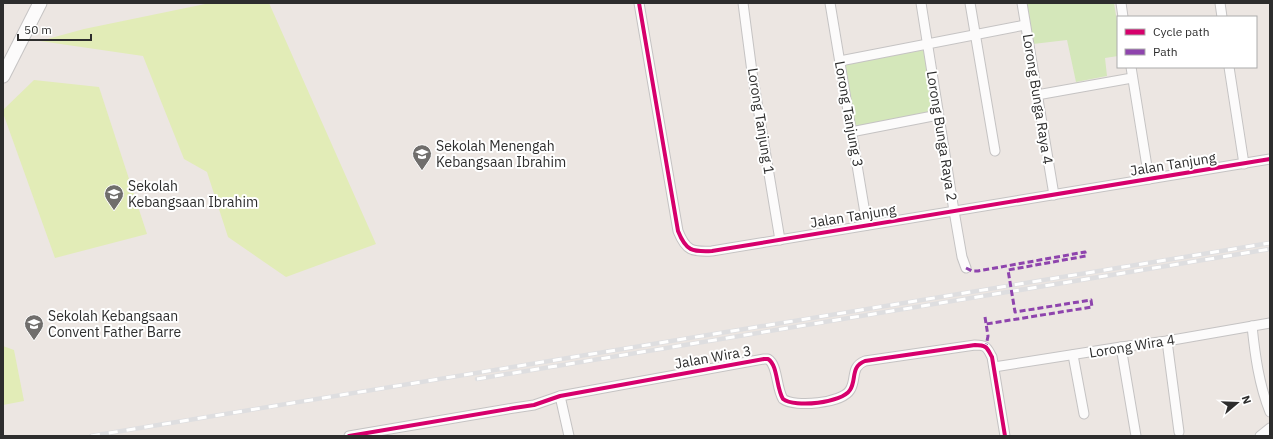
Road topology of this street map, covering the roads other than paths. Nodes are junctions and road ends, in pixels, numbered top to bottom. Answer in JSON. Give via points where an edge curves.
{"nodes":[{"id":1,"x":40,"y":3,"type":"edge"},
{"id":2,"x":639,"y":3,"type":"edge"},
{"id":3,"x":743,"y":3,"type":"edge"},
{"id":4,"x":830,"y":3,"type":"edge"},
{"id":5,"x":921,"y":3,"type":"edge"},
{"id":6,"x":970,"y":3,"type":"edge"},
{"id":7,"x":1022,"y":3,"type":"edge"},
{"id":8,"x":1121,"y":3,"type":"edge"},
{"id":9,"x":1220,"y":3,"type":"edge"},
{"id":10,"x":1123,"y":16,"type":"edge"},
{"id":11,"x":1222,"y":16,"type":"edge"},
{"id":12,"x":1025,"y":25,"type":"junction"},
{"id":13,"x":976,"y":35,"type":"junction"},
{"id":14,"x":928,"y":44,"type":"junction"},
{"id":15,"x":840,"y":61,"type":"junction"},
{"id":16,"x":1131,"y":68,"type":"edge"},
{"id":17,"x":1230,"y":68,"type":"edge"},
{"id":18,"x":3,"y":76,"type":"edge"},
{"id":19,"x":1132,"y":78,"type":"junction"},
{"id":20,"x":1037,"y":95,"type":"junction"},
{"id":21,"x":938,"y":115,"type":"junction"},
{"id":22,"x":851,"y":132,"type":"junction"},
{"id":23,"x":995,"y":152,"type":"dead end"},
{"id":24,"x":1270,"y":159,"type":"edge"},
{"id":25,"x":1244,"y":164,"type":"junction"},
{"id":26,"x":1149,"y":179,"type":"junction"},
{"id":27,"x":1054,"y":195,"type":"junction"},
{"id":28,"x":954,"y":211,"type":"junction"},
{"id":29,"x":867,"y":225,"type":"junction"},
{"id":30,"x":780,"y":240,"type":"junction"},
{"id":31,"x":966,"y":268,"type":"dead end"},
{"id":32,"x":1270,"y":323,"type":"edge"},
{"id":33,"x":1252,"y":326,"type":"junction"},
{"id":34,"x":1167,"y":340,"type":"junction"},
{"id":35,"x":1121,"y":347,"type":"junction"},
{"id":36,"x":1073,"y":355,"type":"junction"},
{"id":37,"x":994,"y":367,"type":"junction"},
{"id":38,"x":560,"y":396,"type":"junction"},
{"id":39,"x":1270,"y":412,"type":"edge"},
{"id":40,"x":1084,"y":414,"type":"dead end"},
{"id":41,"x":1270,"y":428,"type":"edge"},
{"id":42,"x":1179,"y":432,"type":"dead end"},
{"id":43,"x":350,"y":436,"type":"edge"},
{"id":44,"x":569,"y":436,"type":"edge"},
{"id":45,"x":1005,"y":436,"type":"edge"},
{"id":46,"x":1136,"y":436,"type":"edge"},
{"id":47,"x":1260,"y":436,"type":"edge"}],
"edges":[{"from":1,"to":18,"type":"main road"},
{"from":2,"to":30,"type":"street","name":"Jalan Tanjung","via":[[667,173],[681,238],[686,246],[698,252]]},
{"from":3,"to":30,"type":"street","name":"Lorong Tanjung 1"},
{"from":4,"to":15,"type":"street","name":"Lorong Tanjung 3"},
{"from":5,"to":14,"type":"street","name":"Lorong Bunga Raya 2"},
{"from":6,"to":13,"type":"street"},
{"from":7,"to":12,"type":"street","name":"Lorong Bunga Raya 4"},
{"from":8,"to":10,"type":"street"},
{"from":9,"to":11,"type":"street"},
{"from":12,"to":13,"type":"street"},
{"from":12,"to":20,"type":"street","name":"Lorong Bunga Raya 4"},
{"from":13,"to":14,"type":"street"},
{"from":13,"to":23,"type":"street"},
{"from":14,"to":15,"type":"street"},
{"from":14,"to":21,"type":"street","name":"Lorong Bunga Raya 2"},
{"from":15,"to":22,"type":"street","name":"Lorong Tanjung 3"},
{"from":16,"to":19,"type":"street"},
{"from":17,"to":25,"type":"street"},
{"from":19,"to":20,"type":"street"},
{"from":19,"to":26,"type":"street"},
{"from":20,"to":27,"type":"street","name":"Lorong Bunga Raya 4"},
{"from":21,"to":22,"type":"street"},
{"from":21,"to":28,"type":"street","name":"Lorong Bunga Raya 2"},
{"from":22,"to":29,"type":"street","name":"Lorong Tanjung 3"},
{"from":24,"to":25,"type":"street","name":"Jalan Tanjung"},
{"from":25,"to":26,"type":"street","name":"Jalan Tanjung"},
{"from":26,"to":27,"type":"street","name":"Jalan Tanjung"},
{"from":27,"to":28,"type":"street","name":"Jalan Tanjung"},
{"from":28,"to":29,"type":"street","name":"Jalan Tanjung"},
{"from":28,"to":31,"type":"street","name":"Lorong Bunga Raya 2"},
{"from":29,"to":30,"type":"street","name":"Jalan Tanjung"},
{"from":32,"to":33,"type":"street","name":"Lorong Wira 4"},
{"from":33,"to":34,"type":"street","name":"Lorong Wira 4"},
{"from":33,"to":39,"type":"street","via":[[1259,372]]},
{"from":34,"to":35,"type":"street","name":"Lorong Wira 4"},
{"from":34,"to":42,"type":"street"},
{"from":35,"to":36,"type":"street","name":"Lorong Wira 4"},
{"from":35,"to":46,"type":"street"},
{"from":36,"to":37,"type":"street","name":"Lorong Wira 4"},
{"from":36,"to":40,"type":"street"},
{"from":37,"to":38,"type":"street","name":"Jalan Wira 3","via":[[986,346],[982,345],[865,361],[859,363],[848,393],[836,399],[807,404],[792,403],[783,399],[773,364],[768,359]]},
{"from":37,"to":45,"type":"street","name":"Jalan Wira 3"},
{"from":38,"to":43,"type":"street","name":"Jalan Wira 3","via":[[521,407]]},
{"from":38,"to":44,"type":"street"},
{"from":41,"to":47,"type":"street"}]}
